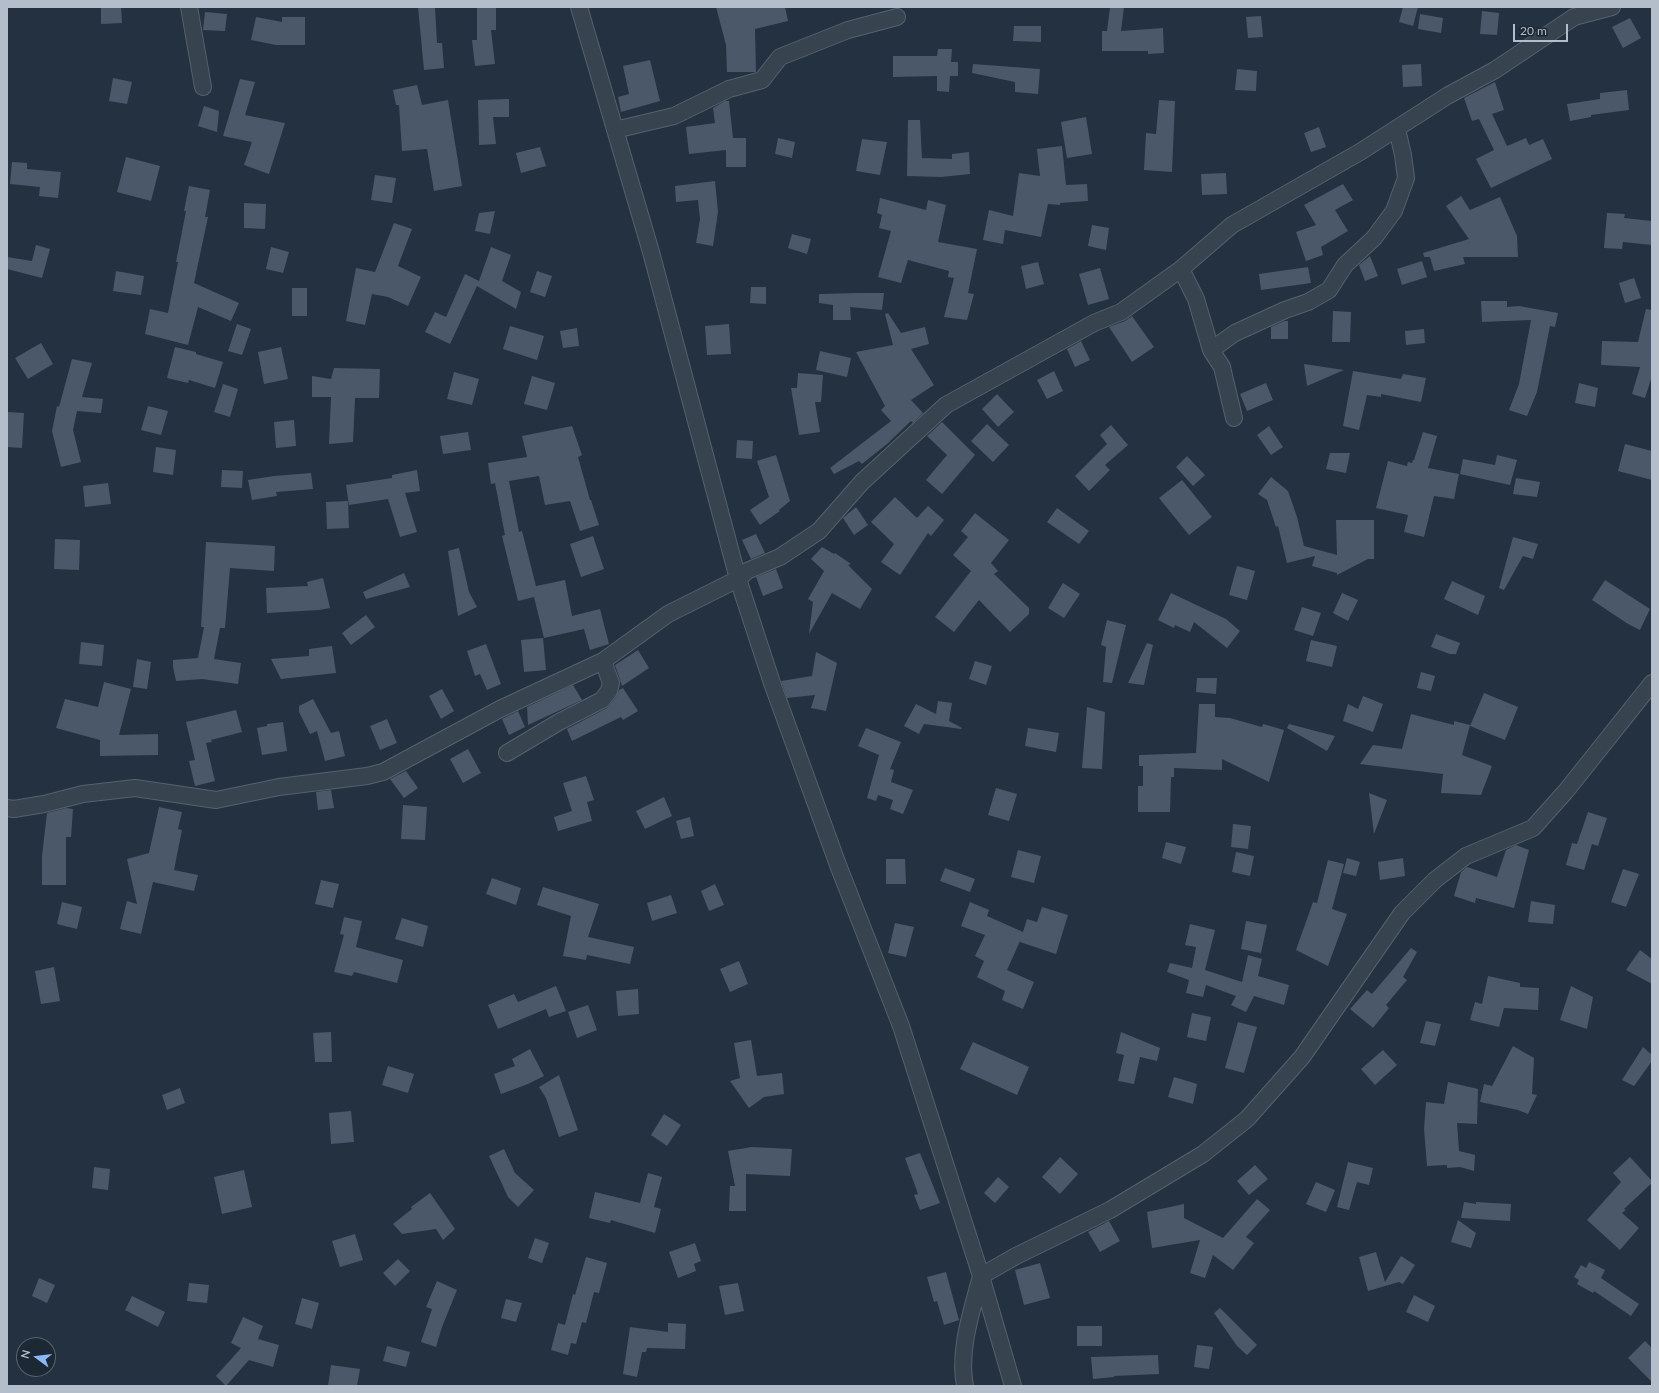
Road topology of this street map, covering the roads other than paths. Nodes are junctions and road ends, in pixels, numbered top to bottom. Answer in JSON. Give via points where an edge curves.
{"nodes":[{"id":1,"x":189,"y":7,"type":"edge"},
{"id":2,"x":579,"y":7,"type":"edge"},
{"id":3,"x":1612,"y":7,"type":"edge"},
{"id":4,"x":897,"y":17,"type":"dead end"},
{"id":5,"x":203,"y":88,"type":"dead end"},
{"id":6,"x":1397,"y":129,"type":"junction"},
{"id":7,"x":615,"y":130,"type":"junction"},
{"id":8,"x":1181,"y":269,"type":"junction"},
{"id":9,"x":1211,"y":350,"type":"junction"},
{"id":10,"x":1234,"y":418,"type":"dead end"},
{"id":11,"x":738,"y":579,"type":"junction"},
{"id":12,"x":603,"y":661,"type":"junction"},
{"id":13,"x":1652,"y":683,"type":"edge"},
{"id":14,"x":507,"y":753,"type":"dead end"},
{"id":15,"x":7,"y":808,"type":"edge"},
{"id":16,"x":981,"y":1276,"type":"junction"},
{"id":17,"x":965,"y":1386,"type":"edge"},
{"id":18,"x":1014,"y":1386,"type":"edge"}],
"edges":[{"from":1,"to":5,"type":"street"},
{"from":2,"to":7,"type":"street"},
{"from":3,"to":6,"type":"street","via":[[1574,17],[1495,70]]},
{"from":4,"to":7,"type":"street","via":[[848,30],[780,57],[762,80],[729,89],[674,116]]},
{"from":6,"to":8,"type":"street","via":[[1232,225]]},
{"from":6,"to":9,"type":"street","via":[[1406,178],[1394,211],[1374,238],[1344,265],[1329,290],[1308,302],[1235,333]]},
{"from":7,"to":11,"type":"street","via":[[651,252]]},
{"from":8,"to":9,"type":"street","via":[[1196,299]]},
{"from":8,"to":11,"type":"street","via":[[1120,312],[1094,323],[946,405],[862,482],[819,531],[780,557],[747,571]]},
{"from":9,"to":10,"type":"street","via":[[1222,367]]},
{"from":11,"to":12,"type":"street","via":[[668,614]]},
{"from":11,"to":16,"type":"street","via":[[772,683],[838,865],[901,1026]]},
{"from":12,"to":14,"type":"street","via":[[611,683],[602,700]]},
{"from":12,"to":15,"type":"street","via":[[500,709],[373,775],[279,787],[216,800],[135,788],[83,794],[44,804]]},
{"from":13,"to":16,"type":"street","via":[[1566,791],[1533,828],[1466,856],[1435,880],[1402,914],[1302,1056],[1247,1119],[1203,1154],[1110,1210]]},
{"from":16,"to":17,"type":"street","via":[[967,1329],[963,1374]]},
{"from":16,"to":18,"type":"street"}]}
